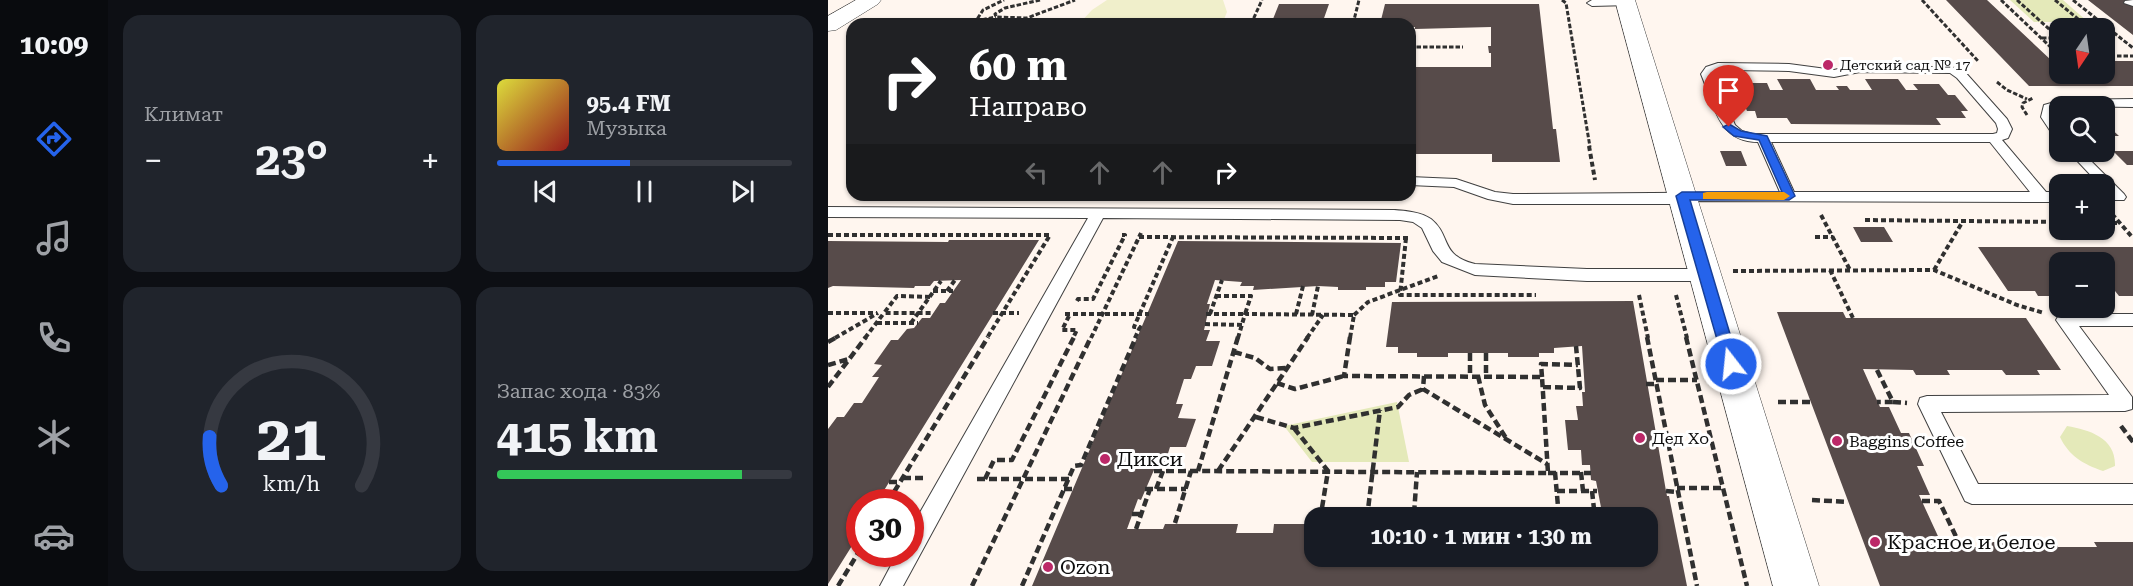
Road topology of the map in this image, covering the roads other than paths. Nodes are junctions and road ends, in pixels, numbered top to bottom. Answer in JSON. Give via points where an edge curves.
{"nodes":[{"id":1,"x":871,"y":0,"type":"edge"},
{"id":2,"x":1626,"y":2,"type":"edge"},
{"id":3,"x":1592,"y":3,"type":"dead end"},
{"id":4,"x":828,"y":25,"type":"edge"},
{"id":5,"x":2115,"y":103,"type":"edge"},
{"id":6,"x":2133,"y":103,"type":"edge"},
{"id":7,"x":1763,"y":138,"type":"junction"},
{"id":8,"x":1994,"y":138,"type":"junction"},
{"id":9,"x":2085,"y":162,"type":"edge"},
{"id":10,"x":1416,"y":181,"type":"edge"},
{"id":11,"x":1789,"y":196,"type":"junction"},
{"id":12,"x":2041,"y":196,"type":"junction"},
{"id":13,"x":2049,"y":196,"type":"edge"},
{"id":14,"x":1683,"y":198,"type":"junction"},
{"id":15,"x":2119,"y":198,"type":"edge"},
{"id":16,"x":828,"y":212,"type":"edge"},
{"id":17,"x":1098,"y":213,"type":"junction"},
{"id":18,"x":1719,"y":273,"type":"junction"},
{"id":19,"x":2133,"y":320,"type":"edge"},
{"id":20,"x":2133,"y":494,"type":"edge"},
{"id":21,"x":924,"y":528,"type":"edge"},
{"id":22,"x":902,"y":567,"type":"edge"},
{"id":23,"x":891,"y":586,"type":"edge"},
{"id":24,"x":1796,"y":586,"type":"edge"}],
"edges":[{"from":1,"to":4,"type":"street"},
{"from":2,"to":3,"type":"lane"},
{"from":2,"to":14,"type":"street"},
{"from":5,"to":6,"type":"lane"},
{"from":7,"to":8,"type":"lane"},
{"from":7,"to":8,"type":"lane","via":[[1737,134],[1729,127],[1707,74],[1710,69],[1802,68],[1820,73],[1845,73],[1859,68],[1953,70],[2002,122],[2003,135]]},
{"from":7,"to":11,"type":"lane"},
{"from":8,"to":12,"type":"lane"},
{"from":9,"to":15,"type":"lane"},
{"from":10,"to":14,"type":"lane","via":[[1456,183],[1513,199]]},
{"from":11,"to":12,"type":"lane"},
{"from":11,"to":14,"type":"lane"},
{"from":12,"to":13,"type":"lane"},
{"from":14,"to":18,"type":"street"},
{"from":16,"to":17,"type":"lane"},
{"from":17,"to":18,"type":"lane","via":[[1397,215],[1431,228],[1440,253],[1473,269],[1550,275]]},
{"from":17,"to":21,"type":"lane"},
{"from":18,"to":24,"type":"street"},
{"from":19,"to":20,"type":"lane","via":[[2065,320],[2125,403],[1926,404],[1972,494]]},
{"from":22,"to":23,"type":"lane"}]}
